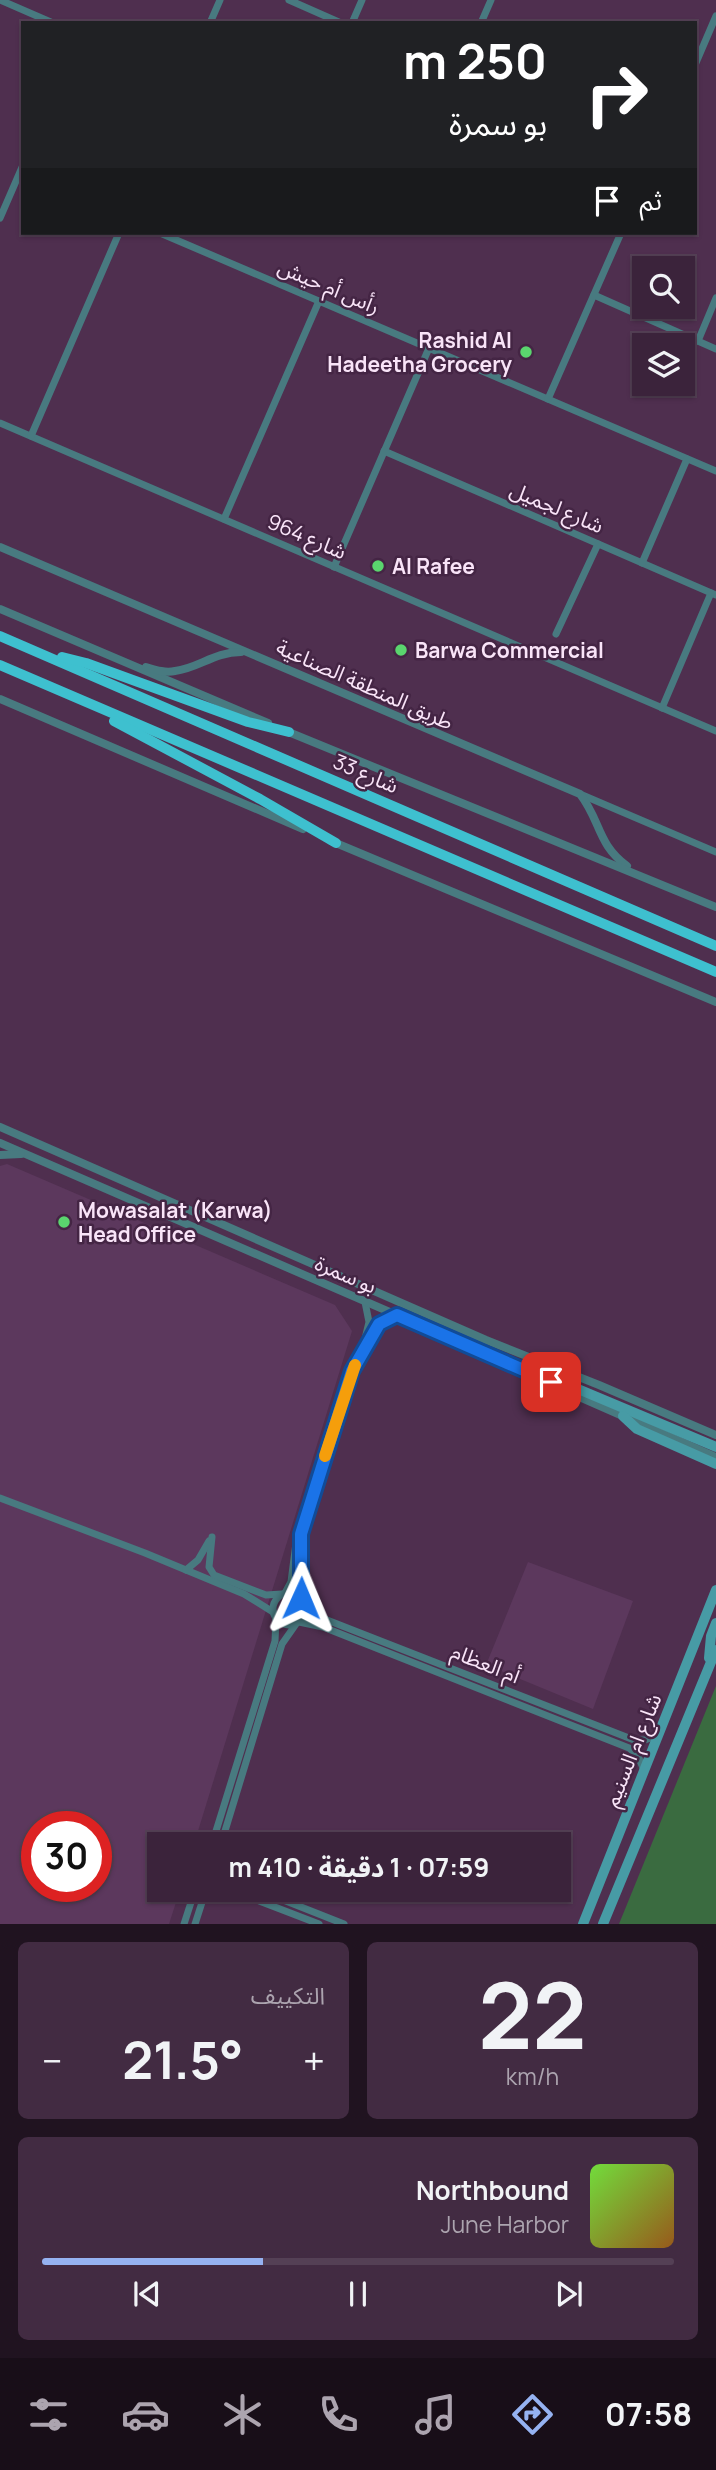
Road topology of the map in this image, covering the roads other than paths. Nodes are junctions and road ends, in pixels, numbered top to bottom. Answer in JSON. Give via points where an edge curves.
{"nodes":[{"id":1,"x":1,"y":0,"type":"edge"},
{"id":2,"x":220,"y":0,"type":"edge"},
{"id":3,"x":289,"y":0,"type":"edge"},
{"id":4,"x":362,"y":0,"type":"edge"},
{"id":5,"x":491,"y":0,"type":"edge"},
{"id":6,"x":716,"y":16,"type":"edge"},
{"id":7,"x":48,"y":21,"type":"edge"},
{"id":8,"x":211,"y":21,"type":"edge"},
{"id":9,"x":336,"y":21,"type":"edge"},
{"id":10,"x":353,"y":21,"type":"edge"},
{"id":11,"x":482,"y":21,"type":"edge"},
{"id":12,"x":697,"y":60,"type":"edge"},
{"id":13,"x":21,"y":170,"type":"edge"},
{"id":14,"x":0,"y":218,"type":"edge"},
{"id":15,"x":118,"y":235,"type":"edge"},
{"id":16,"x":165,"y":235,"type":"edge"},
{"id":17,"x":620,"y":235,"type":"edge"},
{"id":18,"x":594,"y":295,"type":"junction"},
{"id":19,"x":716,"y":298,"type":"edge"},
{"id":20,"x":319,"y":301,"type":"junction"},
{"id":21,"x":698,"y":341,"type":"junction"},
{"id":22,"x":429,"y":348,"type":"junction"},
{"id":23,"x":716,"y":349,"type":"edge"},
{"id":24,"x":548,"y":399,"type":"junction"},
{"id":25,"x":0,"y":423,"type":"edge"},
{"id":26,"x":31,"y":436,"type":"junction"},
{"id":27,"x":384,"y":451,"type":"junction"},
{"id":28,"x":687,"y":459,"type":"junction"},
{"id":29,"x":716,"y":471,"type":"edge"},
{"id":30,"x":224,"y":519,"type":"junction"},
{"id":31,"x":598,"y":544,"type":"junction"},
{"id":32,"x":0,"y":547,"type":"edge"},
{"id":33,"x":642,"y":563,"type":"junction"},
{"id":34,"x":334,"y":567,"type":"junction"},
{"id":35,"x":714,"y":594,"type":"edge"},
{"id":36,"x":0,"y":609,"type":"edge"},
{"id":37,"x":556,"y":634,"type":"dead end"},
{"id":38,"x":0,"y":636,"type":"edge"},
{"id":39,"x":248,"y":652,"type":"junction"},
{"id":40,"x":42,"y":654,"type":"junction"},
{"id":41,"x":120,"y":661,"type":"junction"},
{"id":42,"x":0,"y":665,"type":"edge"},
{"id":43,"x":72,"y":696,"type":"junction"},
{"id":44,"x":0,"y":699,"type":"edge"},
{"id":45,"x":662,"y":708,"type":"junction"},
{"id":46,"x":716,"y":731,"type":"edge"},
{"id":47,"x":289,"y":732,"type":"junction"},
{"id":48,"x":580,"y":794,"type":"junction"},
{"id":49,"x":336,"y":843,"type":"junction"},
{"id":50,"x":716,"y":852,"type":"edge"},
{"id":51,"x":635,"y":873,"type":"junction"},
{"id":52,"x":716,"y":907,"type":"edge"},
{"id":53,"x":716,"y":946,"type":"edge"},
{"id":54,"x":716,"y":972,"type":"edge"},
{"id":55,"x":716,"y":1002,"type":"edge"},
{"id":56,"x":0,"y":1127,"type":"edge"},
{"id":57,"x":0,"y":1143,"type":"edge"},
{"id":58,"x":0,"y":1155,"type":"edge"},
{"id":59,"x":27,"y":1155,"type":"junction"},
{"id":60,"x":365,"y":1301,"type":"junction"},
{"id":61,"x":397,"y":1315,"type":"junction"},
{"id":62,"x":362,"y":1351,"type":"junction"},
{"id":63,"x":551,"y":1382,"type":"junction"},
{"id":64,"x":623,"y":1416,"type":"junction"},
{"id":65,"x":716,"y":1435,"type":"edge"},
{"id":66,"x":716,"y":1447,"type":"edge"},
{"id":67,"x":716,"y":1457,"type":"edge"},
{"id":68,"x":716,"y":1464,"type":"edge"},
{"id":69,"x":0,"y":1498,"type":"edge"},
{"id":70,"x":301,"y":1534,"type":"junction"},
{"id":71,"x":186,"y":1570,"type":"junction"},
{"id":72,"x":716,"y":1590,"type":"edge"},
{"id":73,"x":284,"y":1594,"type":"junction"},
{"id":74,"x":303,"y":1601,"type":"junction"},
{"id":75,"x":275,"y":1615,"type":"junction"},
{"id":76,"x":297,"y":1623,"type":"junction"},
{"id":77,"x":716,"y":1623,"type":"edge"},
{"id":78,"x":716,"y":1650,"type":"edge"},
{"id":79,"x":434,"y":1661,"type":"junction"},
{"id":80,"x":708,"y":1669,"type":"junction"},
{"id":81,"x":430,"y":1670,"type":"junction"},
{"id":82,"x":658,"y":1735,"type":"junction"},
{"id":83,"x":644,"y":1770,"type":"junction"},
{"id":84,"x":221,"y":1832,"type":"edge"},
{"id":85,"x":221,"y":1832,"type":"edge"},
{"id":86,"x":191,"y":1902,"type":"edge"},
{"id":87,"x":202,"y":1902,"type":"edge"},
{"id":88,"x":262,"y":1902,"type":"edge"},
{"id":89,"x":288,"y":1902,"type":"edge"},
{"id":90,"x":184,"y":1924,"type":"edge"},
{"id":91,"x":195,"y":1924,"type":"edge"},
{"id":92,"x":319,"y":1924,"type":"edge"},
{"id":93,"x":344,"y":1924,"type":"edge"},
{"id":94,"x":583,"y":1924,"type":"edge"},
{"id":95,"x":603,"y":1924,"type":"edge"}],
"edges":[{"from":1,"to":7,"type":"street"},
{"from":2,"to":8,"type":"street"},
{"from":3,"to":9,"type":"street"},
{"from":4,"to":10,"type":"street"},
{"from":5,"to":11,"type":"street"},
{"from":6,"to":12,"type":"street"},
{"from":13,"to":14,"type":"street"},
{"from":15,"to":26,"type":"street"},
{"from":16,"to":20,"type":"street","name":"رأس أم حيش"},
{"from":17,"to":18,"type":"street"},
{"from":18,"to":21,"type":"street"},
{"from":18,"to":24,"type":"street"},
{"from":19,"to":21,"type":"street"},
{"from":20,"to":22,"type":"street","name":"رأس أم حيش"},
{"from":20,"to":30,"type":"street"},
{"from":21,"to":23,"type":"street"},
{"from":22,"to":24,"type":"street","name":"رأس أم حيش"},
{"from":22,"to":27,"type":"street"},
{"from":24,"to":28,"type":"street","name":"رأس أم حيش"},
{"from":25,"to":26,"type":"street","name":"شارع 964"},
{"from":26,"to":30,"type":"street","name":"شارع 964"},
{"from":27,"to":31,"type":"street","name":"شارع لجميل"},
{"from":27,"to":34,"type":"street"},
{"from":28,"to":29,"type":"street","name":"رأس أم حيش"},
{"from":28,"to":33,"type":"street"},
{"from":30,"to":34,"type":"street","name":"شارع 964"},
{"from":31,"to":33,"type":"street","name":"شارع لجميل"},
{"from":31,"to":37,"type":"street"},
{"from":32,"to":39,"type":"street","name":"طريق المنطقة الصناعية"},
{"from":33,"to":35,"type":"street","name":"شارع لجميل"},
{"from":34,"to":45,"type":"street","name":"شارع 964"},
{"from":35,"to":45,"type":"street"},
{"from":36,"to":41,"type":"street"},
{"from":38,"to":40,"type":"highway","name":"شارع 33"},
{"from":39,"to":41,"type":"street","via":[[214,656],[177,671]]},
{"from":39,"to":48,"type":"street","name":"طريق المنطقة الصناعية"},
{"from":40,"to":47,"type":"highway","via":[[86,663],[248,722]]},
{"from":40,"to":53,"type":"highway","name":"شارع 33"},
{"from":41,"to":47,"type":"street"},
{"from":42,"to":43,"type":"highway"},
{"from":43,"to":49,"type":"highway"},
{"from":43,"to":54,"type":"highway"},
{"from":44,"to":49,"type":"street"},
{"from":45,"to":46,"type":"street","name":"شارع 964"},
{"from":47,"to":51,"type":"street"},
{"from":48,"to":50,"type":"street","name":"طريق المنطقة الصناعية"},
{"from":48,"to":51,"type":"street","via":[[607,848]]},
{"from":49,"to":55,"type":"street"},
{"from":51,"to":52,"type":"street"},
{"from":56,"to":65,"type":"street","name":"بو سمرة","via":[[486,1340]]},
{"from":57,"to":59,"type":"street","name":"بو سمرة"},
{"from":58,"to":59,"type":"street"},
{"from":59,"to":60,"type":"street","name":"بو سمرة"},
{"from":60,"to":61,"type":"street","name":"بو سمرة"},
{"from":60,"to":62,"type":"street","via":[[369,1322]]},
{"from":61,"to":62,"type":"street","via":[[379,1324]]},
{"from":61,"to":63,"type":"street","name":"بو سمرة"},
{"from":62,"to":70,"type":"street"},
{"from":63,"to":64,"type":"street","name":"بو سمرة"},
{"from":63,"to":66,"type":"main road"},
{"from":64,"to":67,"type":"street","name":"بو سمرة"},
{"from":64,"to":68,"type":"main road","via":[[637,1429]]},
{"from":69,"to":71,"type":"street"},
{"from":70,"to":73,"type":"street"},
{"from":70,"to":74,"type":"street"},
{"from":71,"to":73,"type":"street","via":[[212,1537],[209,1567],[214,1575],[266,1595]]},
{"from":71,"to":75,"type":"street","via":[[244,1594]]},
{"from":72,"to":82,"type":"main road","name":"شارع ام السنيم"},
{"from":73,"to":74,"type":"street","via":[[295,1594]]},
{"from":73,"to":75,"type":"street","via":[[276,1600]]},
{"from":74,"to":76,"type":"street","via":[[305,1614]]},
{"from":74,"to":79,"type":"street","name":"أم العظام","via":[[327,1620]]},
{"from":75,"to":76,"type":"street","via":[[288,1625]]},
{"from":75,"to":84,"type":"street","via":[[275,1641]]},
{"from":76,"to":81,"type":"street","name":"أم العظام","via":[[323,1627]]},
{"from":76,"to":85,"type":"street","via":[[282,1644]]},
{"from":77,"to":80,"type":"main road"},
{"from":78,"to":80,"type":"main road","name":"شارع ام السنيم"},
{"from":79,"to":81,"type":"street"},
{"from":79,"to":82,"type":"street","name":"أم العظام","via":[[634,1740]]},
{"from":80,"to":95,"type":"main road","name":"شارع ام السنيم"},
{"from":81,"to":83,"type":"street","name":"أم العظام","via":[[629,1748]]},
{"from":82,"to":83,"type":"main road","name":"شارع ام السنيم"},
{"from":83,"to":94,"type":"main road","name":"شارع ام السنيم"},
{"from":86,"to":90,"type":"street"},
{"from":87,"to":91,"type":"street"},
{"from":88,"to":92,"type":"street"},
{"from":89,"to":93,"type":"street"}]}
